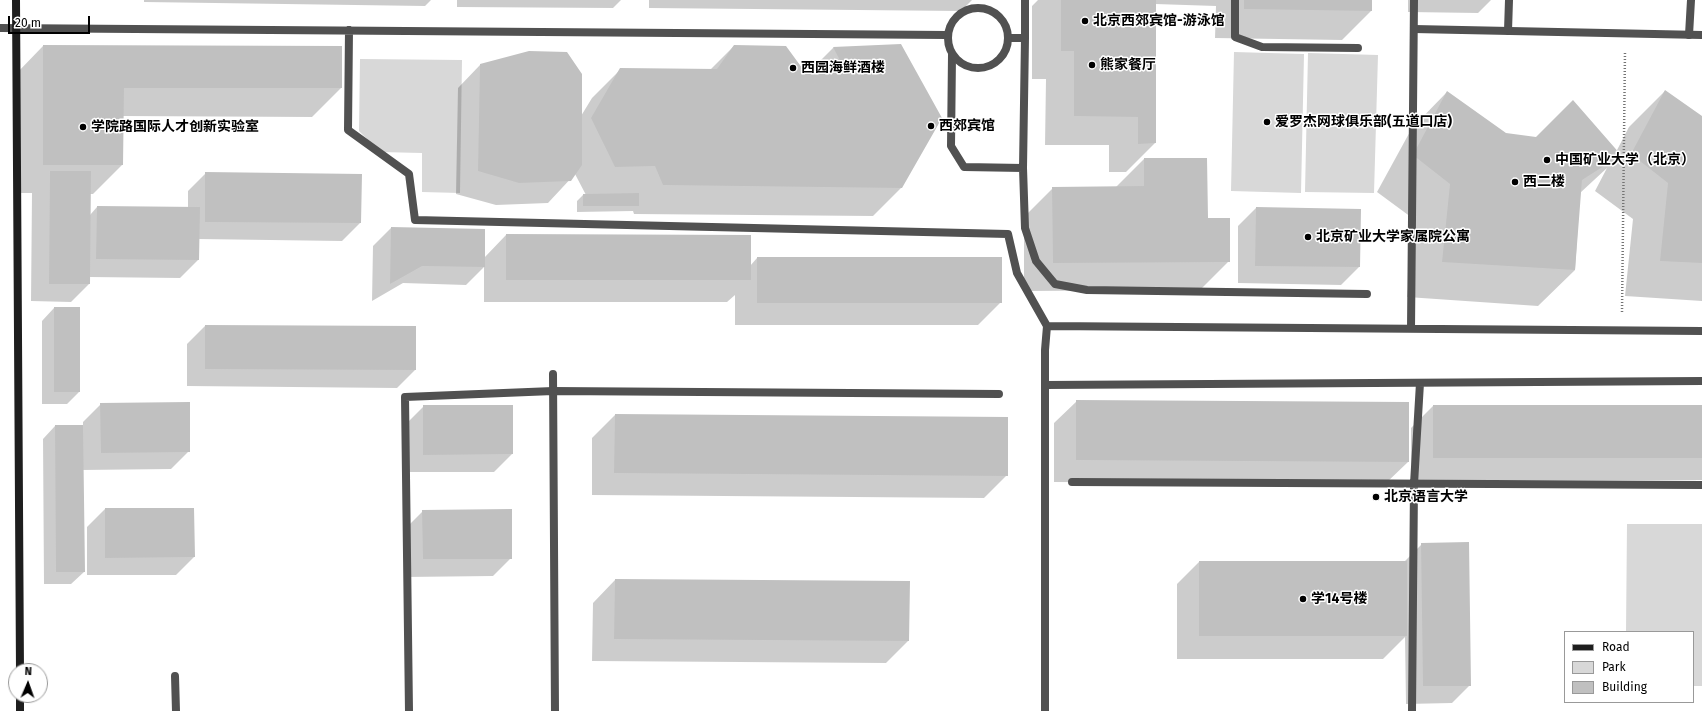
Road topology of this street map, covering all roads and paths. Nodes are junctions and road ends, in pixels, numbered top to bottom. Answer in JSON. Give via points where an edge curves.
{"nodes":[{"id":1,"x":16,"y":0,"type":"edge"},
{"id":2,"x":1026,"y":0,"type":"edge"},
{"id":3,"x":1235,"y":0,"type":"edge"},
{"id":4,"x":1414,"y":0,"type":"edge"},
{"id":5,"x":1509,"y":0,"type":"edge"},
{"id":6,"x":1690,"y":0,"type":"edge"},
{"id":7,"x":0,"y":28,"type":"edge"},
{"id":8,"x":15,"y":28,"type":"junction"},
{"id":9,"x":1414,"y":29,"type":"junction"},
{"id":10,"x":349,"y":30,"type":"junction"},
{"id":11,"x":1508,"y":31,"type":"junction"},
{"id":12,"x":1625,"y":34,"type":"junction"},
{"id":13,"x":947,"y":35,"type":"junction"},
{"id":14,"x":1689,"y":35,"type":"junction"},
{"id":15,"x":1702,"y":35,"type":"edge"},
{"id":16,"x":1009,"y":38,"type":"junction"},
{"id":17,"x":1025,"y":38,"type":"junction"},
{"id":18,"x":1358,"y":48,"type":"dead end"},
{"id":19,"x":952,"y":55,"type":"junction"},
{"id":20,"x":1023,"y":168,"type":"junction"},
{"id":21,"x":1367,"y":294,"type":"dead end"},
{"id":22,"x":1047,"y":326,"type":"junction"},
{"id":23,"x":1411,"y":329,"type":"junction"},
{"id":24,"x":1622,"y":331,"type":"junction"},
{"id":25,"x":1702,"y":331,"type":"edge"},
{"id":26,"x":553,"y":374,"type":"dead end"},
{"id":27,"x":1702,"y":381,"type":"edge"},
{"id":28,"x":1420,"y":382,"type":"junction"},
{"id":29,"x":1046,"y":385,"type":"junction"},
{"id":30,"x":553,"y":391,"type":"junction"},
{"id":31,"x":999,"y":394,"type":"dead end"},
{"id":32,"x":1072,"y":482,"type":"dead end"},
{"id":33,"x":1414,"y":484,"type":"junction"},
{"id":34,"x":1702,"y":485,"type":"edge"},
{"id":35,"x":20,"y":663,"type":"edge"},
{"id":36,"x":175,"y":676,"type":"dead end"},
{"id":37,"x":176,"y":711,"type":"edge"},
{"id":38,"x":409,"y":711,"type":"edge"},
{"id":39,"x":555,"y":711,"type":"edge"},
{"id":40,"x":1046,"y":711,"type":"edge"},
{"id":41,"x":1412,"y":711,"type":"edge"}],
"edges":[{"from":1,"to":8,"type":"main road"},
{"from":2,"to":17,"type":"street"},
{"from":3,"to":18,"type":"street","via":[[1235,37],[1262,47]]},
{"from":4,"to":9,"type":"street"},
{"from":5,"to":11,"type":"street"},
{"from":6,"to":14,"type":"street"},
{"from":7,"to":8,"type":"street"},
{"from":8,"to":10,"type":"street"},
{"from":8,"to":35,"type":"main road"},
{"from":9,"to":11,"type":"street"},
{"from":9,"to":23,"type":"street"},
{"from":10,"to":13,"type":"street"},
{"from":10,"to":22,"type":"street","via":[[348,130],[409,174],[415,220],[1008,234],[1017,273]]},
{"from":11,"to":12,"type":"street"},
{"from":12,"to":14,"type":"street"},
{"from":12,"to":24,"type":"path"},
{"from":13,"to":16,"type":"street","via":[[952,21],[963,11],[987,8],[1003,21]]},
{"from":13,"to":19,"type":"street"},
{"from":14,"to":15,"type":"street"},
{"from":16,"to":17,"type":"street"},
{"from":16,"to":19,"type":"street","via":[[1005,53],[991,66],[968,67]]},
{"from":17,"to":20,"type":"street"},
{"from":19,"to":20,"type":"street","via":[[951,146],[964,167]]},
{"from":20,"to":21,"type":"street","via":[[1025,228],[1036,261],[1055,284],[1087,290]]},
{"from":22,"to":23,"type":"street"},
{"from":22,"to":29,"type":"street"},
{"from":23,"to":24,"type":"street"},
{"from":24,"to":25,"type":"street"},
{"from":26,"to":30,"type":"street"},
{"from":27,"to":28,"type":"street"},
{"from":28,"to":29,"type":"street"},
{"from":28,"to":33,"type":"street"},
{"from":29,"to":40,"type":"street"},
{"from":30,"to":31,"type":"street"},
{"from":30,"to":38,"type":"street","via":[[405,397]]},
{"from":30,"to":39,"type":"street"},
{"from":32,"to":33,"type":"street"},
{"from":33,"to":34,"type":"street"},
{"from":33,"to":41,"type":"street"},
{"from":36,"to":37,"type":"street"}]}
